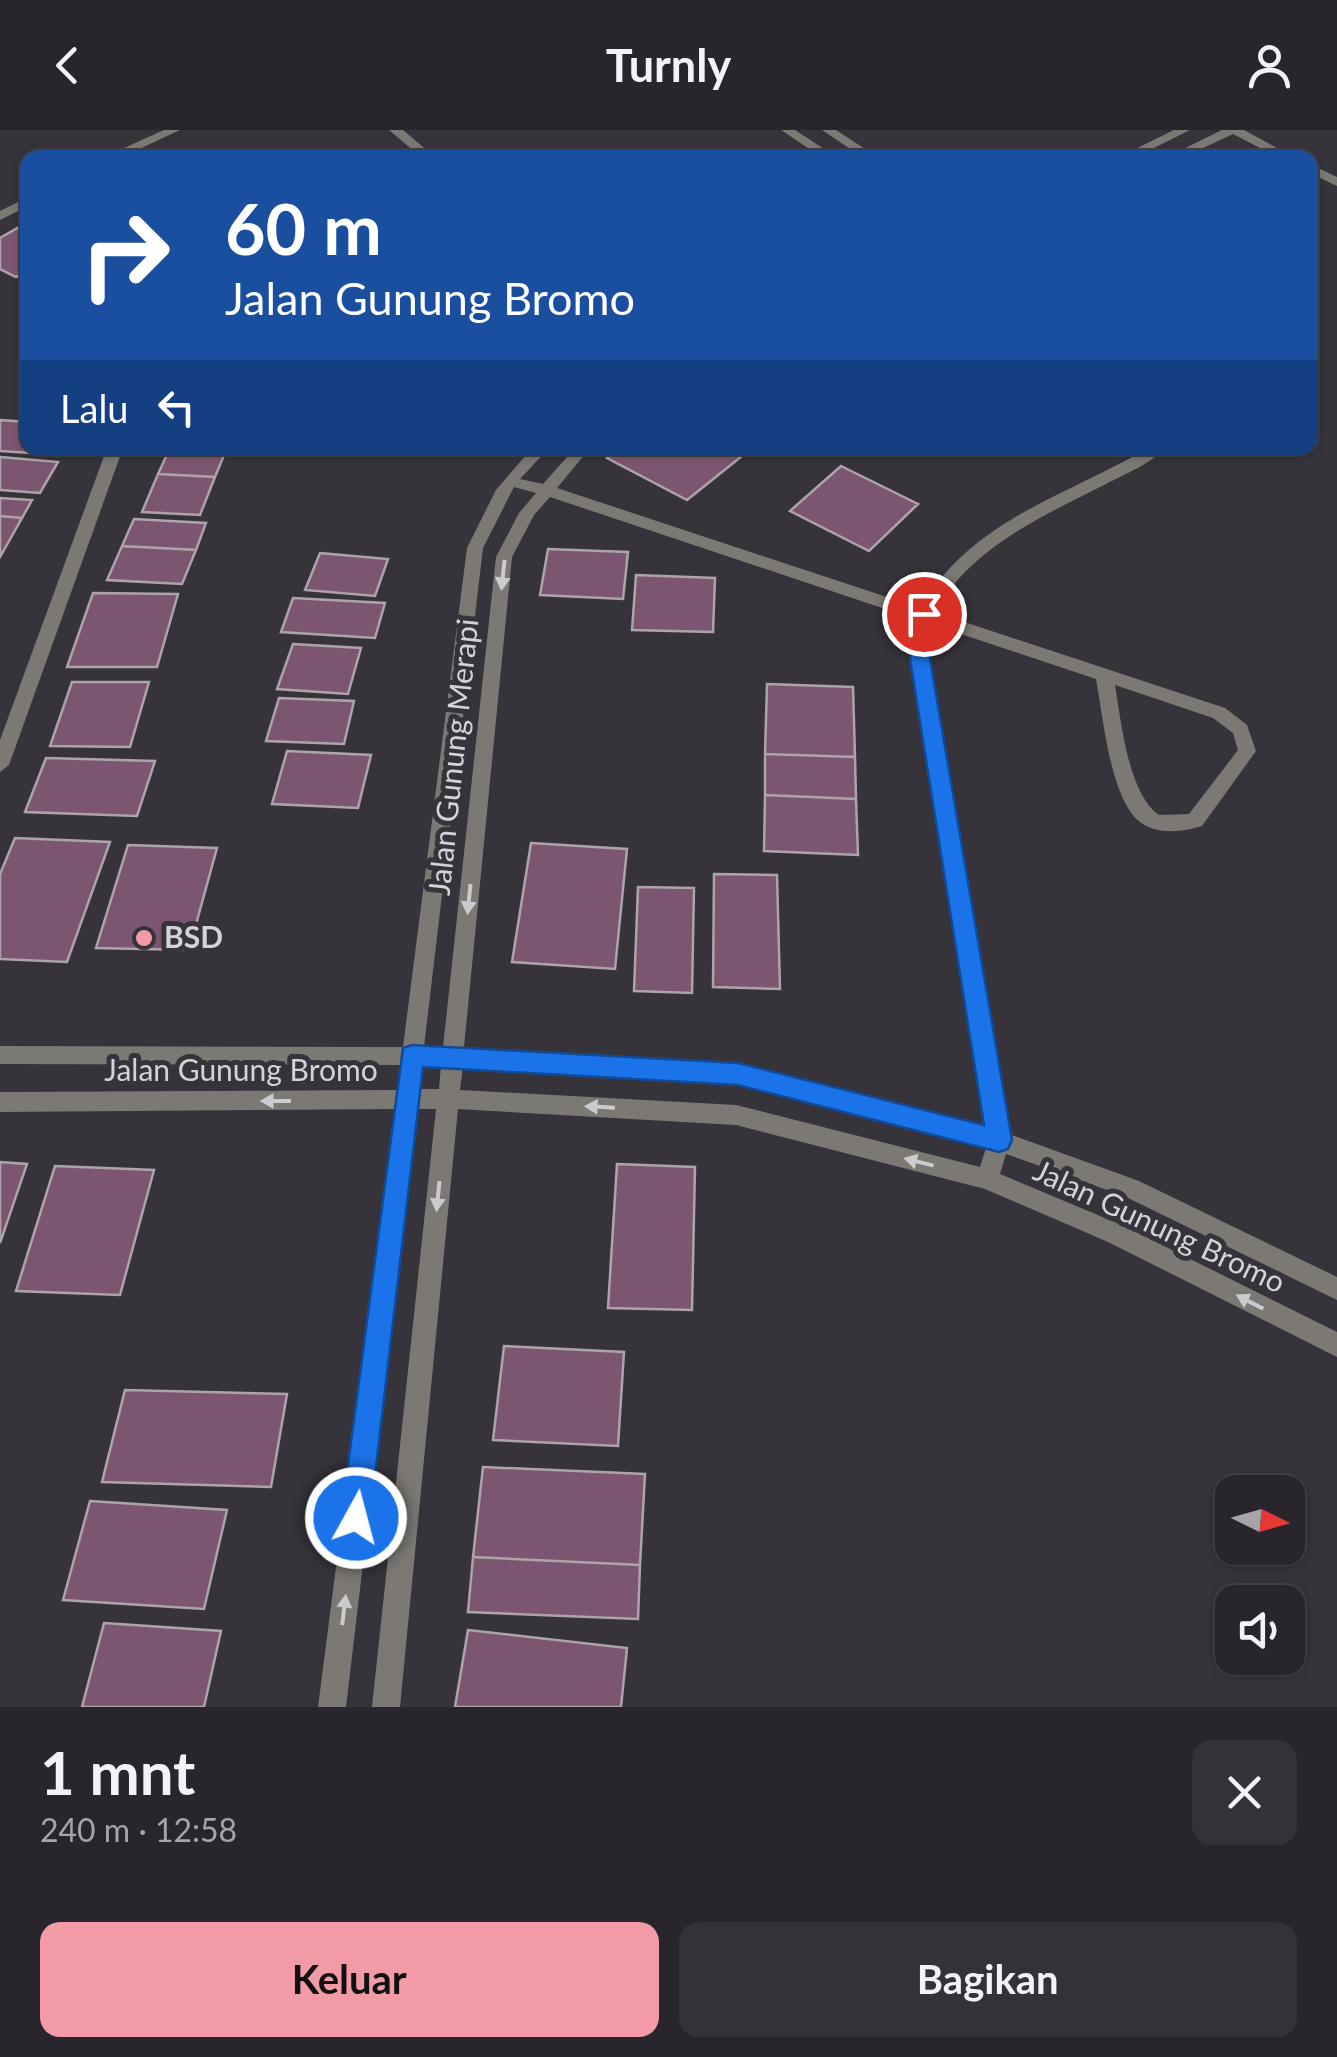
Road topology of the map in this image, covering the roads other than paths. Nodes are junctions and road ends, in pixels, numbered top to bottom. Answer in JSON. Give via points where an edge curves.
{"nodes":[{"id":1,"x":174,"y":130,"type":"edge"},
{"id":2,"x":395,"y":130,"type":"edge"},
{"id":3,"x":787,"y":130,"type":"edge"},
{"id":4,"x":828,"y":130,"type":"edge"},
{"id":5,"x":1184,"y":130,"type":"edge"},
{"id":6,"x":1234,"y":130,"type":"edge"},
{"id":7,"x":127,"y":150,"type":"edge"},
{"id":8,"x":420,"y":150,"type":"edge"},
{"id":9,"x":819,"y":150,"type":"edge"},
{"id":10,"x":860,"y":150,"type":"edge"},
{"id":11,"x":1140,"y":150,"type":"edge"},
{"id":12,"x":1189,"y":150,"type":"edge"},
{"id":13,"x":1273,"y":150,"type":"edge"},
{"id":14,"x":113,"y":455,"type":"edge"},
{"id":15,"x":535,"y":455,"type":"edge"},
{"id":16,"x":576,"y":455,"type":"edge"},
{"id":17,"x":1145,"y":455,"type":"edge"},
{"id":18,"x":510,"y":481,"type":"junction"},
{"id":19,"x":545,"y":490,"type":"junction"},
{"id":20,"x":924,"y":614,"type":"junction"},
{"id":21,"x":1104,"y":674,"type":"junction"},
{"id":22,"x":0,"y":766,"type":"edge"},
{"id":23,"x":0,"y":1055,"type":"edge"},
{"id":24,"x":412,"y":1056,"type":"junction"},
{"id":25,"x":453,"y":1056,"type":"junction"},
{"id":26,"x":448,"y":1099,"type":"junction"},
{"id":27,"x":407,"y":1100,"type":"junction"},
{"id":28,"x":0,"y":1102,"type":"edge"},
{"id":29,"x":999,"y":1140,"type":"junction"},
{"id":30,"x":987,"y":1179,"type":"junction"},
{"id":31,"x":1337,"y":1289,"type":"edge"},
{"id":32,"x":1337,"y":1346,"type":"edge"},
{"id":33,"x":332,"y":1707,"type":"edge"},
{"id":34,"x":386,"y":1707,"type":"edge"}],
"edges":[{"from":1,"to":7,"type":"street"},
{"from":2,"to":8,"type":"street"},
{"from":3,"to":9,"type":"street"},
{"from":4,"to":10,"type":"street"},
{"from":5,"to":11,"type":"street"},
{"from":6,"to":12,"type":"street"},
{"from":6,"to":13,"type":"street"},
{"from":14,"to":22,"type":"street"},
{"from":15,"to":18,"type":"street","name":"Jalan Gunung Merapi"},
{"from":16,"to":19,"type":"street","name":"Jalan Gunung Merapi"},
{"from":17,"to":20,"type":"street","via":[[996,536],[957,570]]},
{"from":18,"to":19,"type":"street"},
{"from":18,"to":24,"type":"street","name":"Jalan Gunung Merapi","via":[[474,548]]},
{"from":19,"to":20,"type":"street"},
{"from":19,"to":25,"type":"street","name":"Jalan Gunung Merapi","one_way":true,"via":[[504,557]]},
{"from":20,"to":21,"type":"street"},
{"from":20,"to":29,"type":"street","via":[[920,659]]},
{"from":21,"to":21,"type":"street","via":[[1132,800],[1147,818],[1195,822],[1248,751],[1241,730],[1219,713]]},
{"from":23,"to":24,"type":"street","name":"Jalan Gunung Bromo"},
{"from":24,"to":25,"type":"street","name":"Jalan Gunung Bromo"},
{"from":24,"to":27,"type":"street","name":"Jalan Gunung Merapi"},
{"from":25,"to":26,"type":"street","name":"Jalan Gunung Merapi"},
{"from":25,"to":29,"type":"street","name":"Jalan Gunung Bromo","via":[[738,1074]]},
{"from":26,"to":27,"type":"street","name":"Jalan Gunung Bromo"},
{"from":30,"to":26,"type":"street","name":"Jalan Gunung Bromo","one_way":true,"via":[[736,1115]]},
{"from":26,"to":34,"type":"street","name":"Jalan Gunung Merapi","one_way":true},
{"from":27,"to":28,"type":"street","name":"Jalan Gunung Bromo","one_way":true},
{"from":33,"to":27,"type":"street","name":"Jalan Gunung Merapi","one_way":true},
{"from":29,"to":30,"type":"street"},
{"from":29,"to":31,"type":"street","name":"Jalan Gunung Bromo","via":[[1131,1188]]},
{"from":32,"to":30,"type":"street","name":"Jalan Gunung Bromo","one_way":true,"via":[[1116,1234]]}]}
